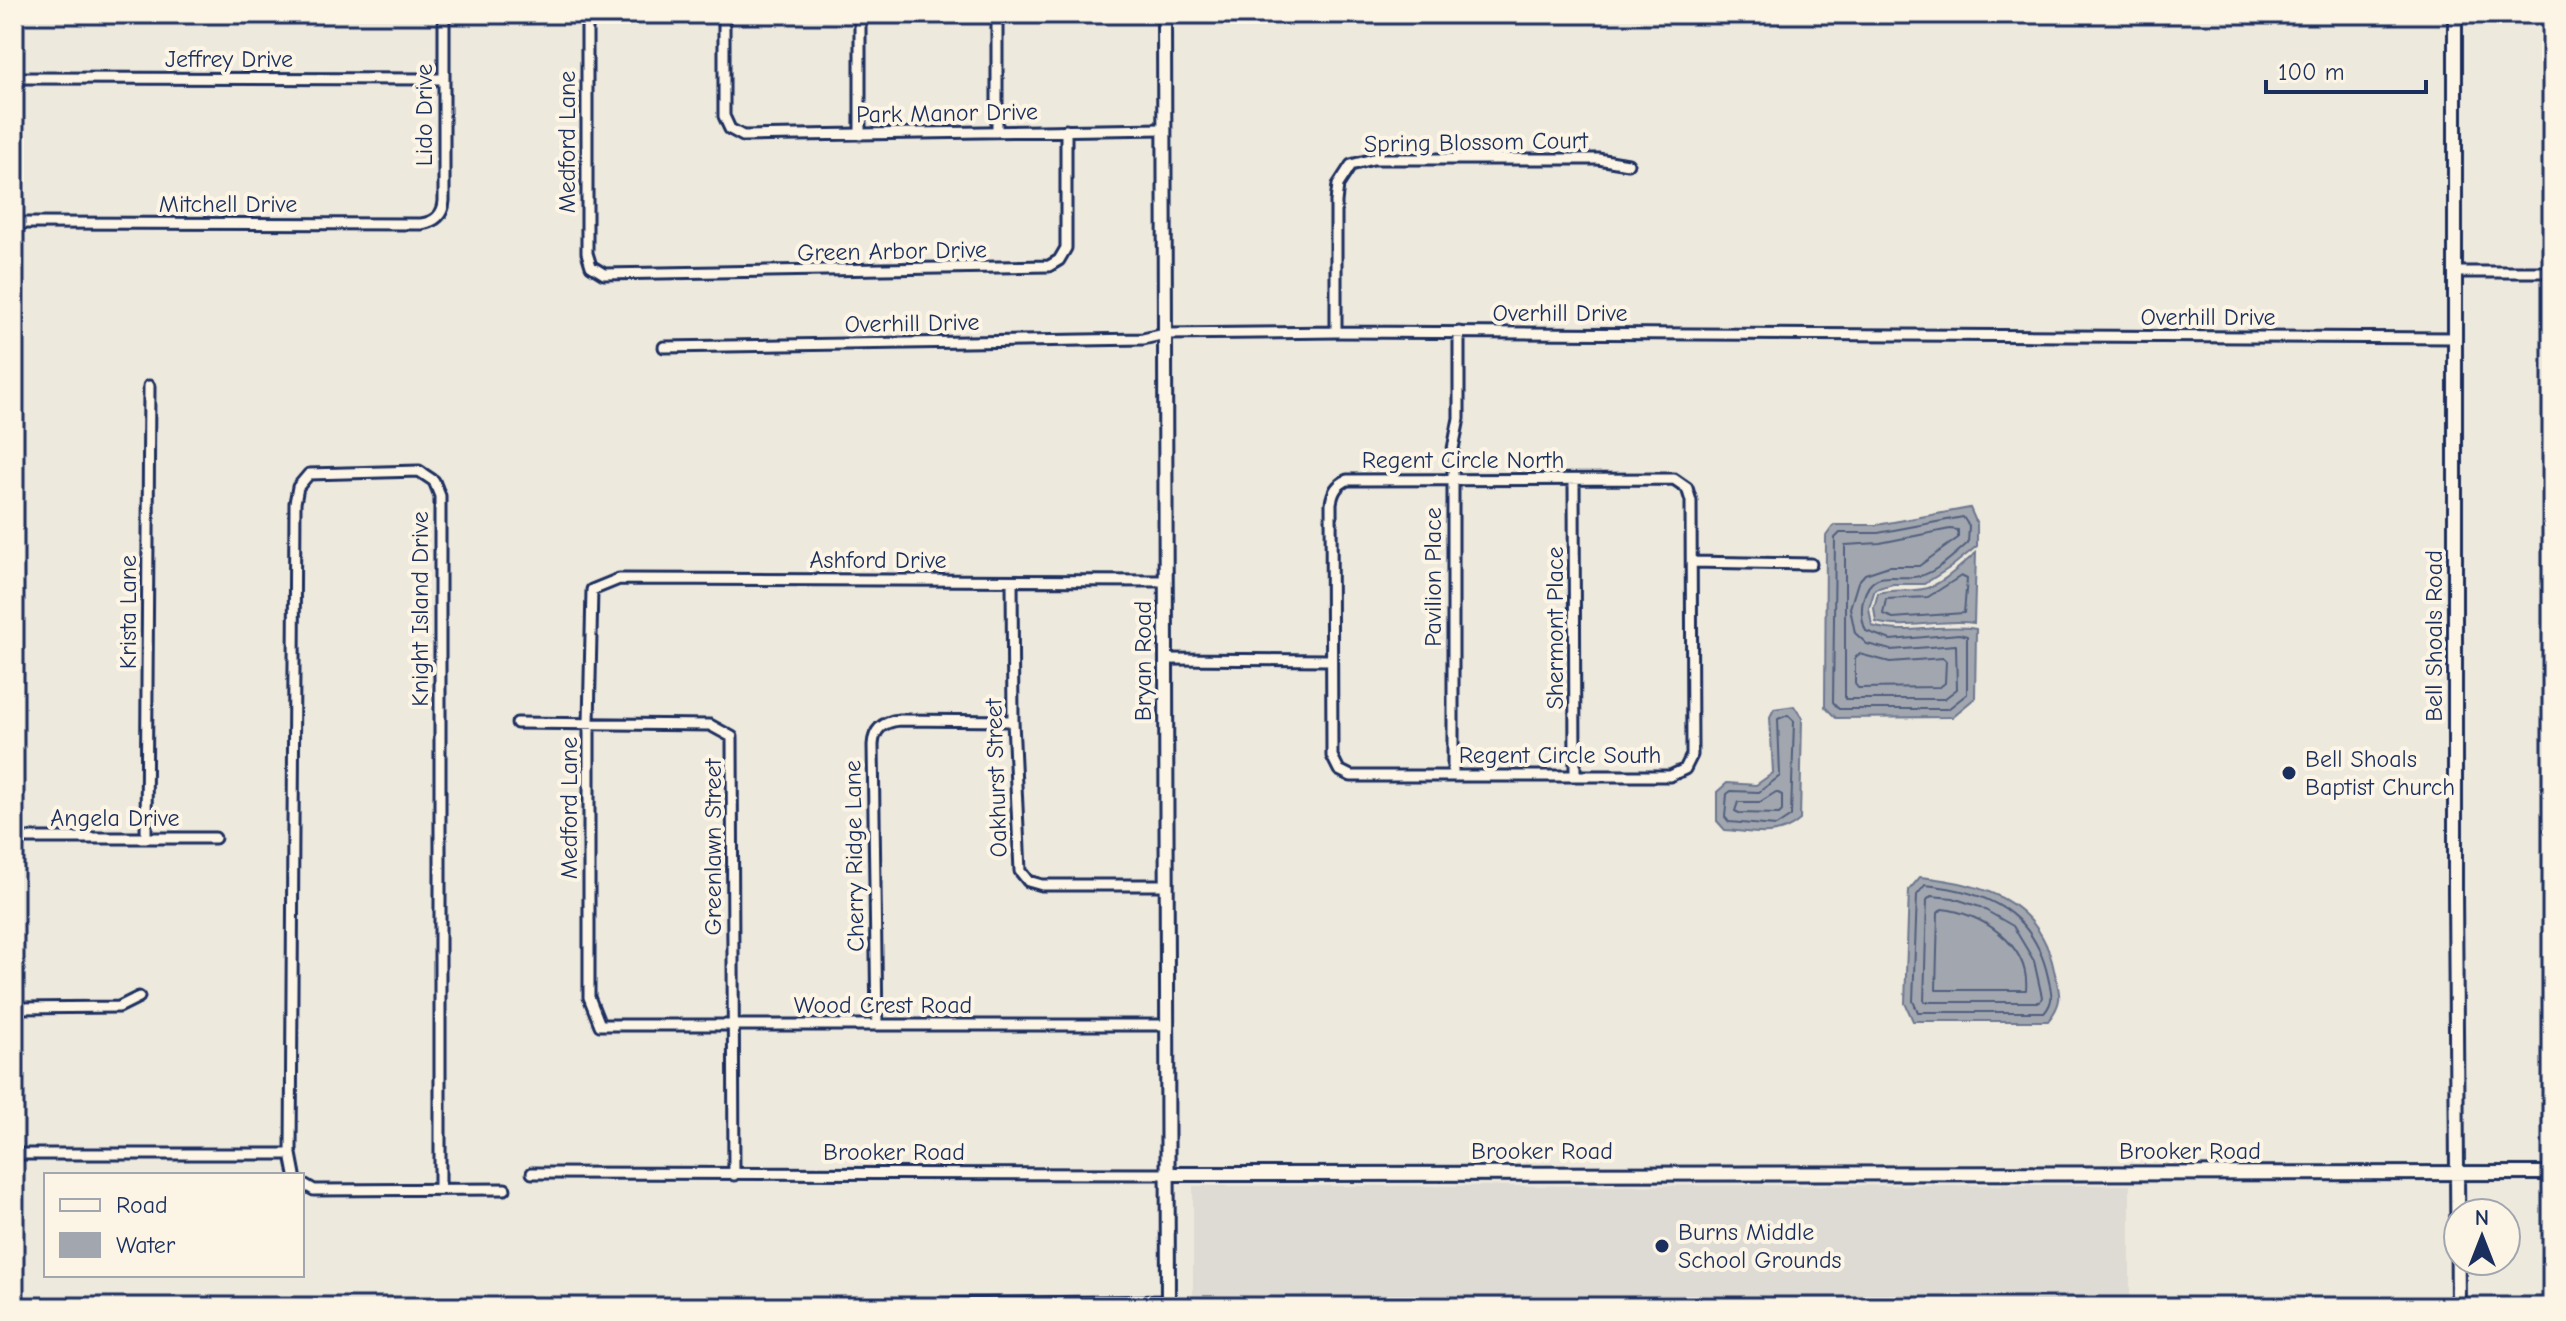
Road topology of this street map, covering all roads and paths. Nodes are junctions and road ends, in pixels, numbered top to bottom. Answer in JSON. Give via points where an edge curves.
{"nodes":[{"id":1,"x":444,"y":14,"type":"edge"},
{"id":2,"x":587,"y":14,"type":"edge"},
{"id":3,"x":724,"y":14,"type":"edge"},
{"id":4,"x":860,"y":14,"type":"edge"},
{"id":5,"x":997,"y":14,"type":"edge"},
{"id":6,"x":1164,"y":14,"type":"edge"},
{"id":7,"x":2455,"y":14,"type":"edge"},
{"id":8,"x":14,"y":78,"type":"edge"},
{"id":9,"x":444,"y":79,"type":"junction"},
{"id":10,"x":1164,"y":129,"type":"junction"},
{"id":11,"x":1066,"y":130,"type":"junction"},
{"id":12,"x":997,"y":132,"type":"junction"},
{"id":13,"x":860,"y":135,"type":"junction"},
{"id":14,"x":1628,"y":164,"type":"dead end"},
{"id":15,"x":439,"y":216,"type":"joint"},
{"id":16,"x":14,"y":223,"type":"edge"},
{"id":17,"x":594,"y":269,"type":"joint"},
{"id":18,"x":2456,"y":272,"type":"junction"},
{"id":19,"x":2552,"y":272,"type":"edge"},
{"id":20,"x":1336,"y":332,"type":"junction"},
{"id":21,"x":1459,"y":332,"type":"junction"},
{"id":22,"x":1165,"y":334,"type":"junction"},
{"id":23,"x":2456,"y":338,"type":"junction"},
{"id":24,"x":664,"y":347,"type":"dead end"},
{"id":25,"x":149,"y":386,"type":"dead end"},
{"id":26,"x":1453,"y":480,"type":"junction"},
{"id":27,"x":1574,"y":480,"type":"junction"},
{"id":28,"x":1692,"y":562,"type":"junction"},
{"id":29,"x":1811,"y":564,"type":"dead end"},
{"id":30,"x":1012,"y":581,"type":"junction"},
{"id":31,"x":1165,"y":581,"type":"junction"},
{"id":32,"x":592,"y":590,"type":"joint"},
{"id":33,"x":1165,"y":659,"type":"junction"},
{"id":34,"x":1331,"y":660,"type":"junction"},
{"id":35,"x":1013,"y":721,"type":"junction"},
{"id":36,"x":517,"y":723,"type":"dead end"},
{"id":37,"x":589,"y":723,"type":"junction"},
{"id":38,"x":1453,"y":776,"type":"junction"},
{"id":39,"x":1575,"y":776,"type":"junction"},
{"id":40,"x":14,"y":838,"type":"edge"},
{"id":41,"x":146,"y":838,"type":"junction"},
{"id":42,"x":215,"y":838,"type":"dead end"},
{"id":43,"x":1166,"y":885,"type":"junction"},
{"id":44,"x":139,"y":997,"type":"dead end"},
{"id":45,"x":14,"y":1002,"type":"edge"},
{"id":46,"x":600,"y":1025,"type":"joint"},
{"id":47,"x":733,"y":1025,"type":"junction"},
{"id":48,"x":877,"y":1025,"type":"junction"},
{"id":49,"x":1166,"y":1025,"type":"junction"},
{"id":50,"x":14,"y":1154,"type":"edge"},
{"id":51,"x":291,"y":1154,"type":"junction"},
{"id":52,"x":295,"y":1173,"type":"edge"},
{"id":53,"x":532,"y":1173,"type":"dead end"},
{"id":54,"x":2457,"y":1173,"type":"junction"},
{"id":55,"x":2552,"y":1173,"type":"edge"},
{"id":56,"x":1167,"y":1174,"type":"junction"},
{"id":57,"x":734,"y":1175,"type":"junction"},
{"id":58,"x":304,"y":1184,"type":"edge"},
{"id":59,"x":440,"y":1189,"type":"junction"},
{"id":60,"x":505,"y":1189,"type":"dead end"},
{"id":61,"x":1168,"y":1304,"type":"edge"},
{"id":62,"x":939,"y":1307,"type":"edge"},
{"id":63,"x":2458,"y":1307,"type":"edge"}],
"edges":[{"from":1,"to":9,"type":"street","name":"Lido Drive"},
{"from":2,"to":17,"type":"street","name":"Medford Lane","via":[[587,253]]},
{"from":3,"to":13,"type":"street","name":"Park Manor Drive","via":[[724,116],[732,131],[748,136]]},
{"from":4,"to":13,"type":"street"},
{"from":5,"to":12,"type":"street"},
{"from":6,"to":10,"type":"street","name":"Bryan Road"},
{"from":7,"to":18,"type":"street","name":"Bell Shoals Road"},
{"from":8,"to":9,"type":"street","name":"Jeffrey Drive"},
{"from":9,"to":15,"type":"street","name":"Lido Drive","via":[[444,201]]},
{"from":10,"to":11,"type":"street","name":"Park Manor Drive"},
{"from":10,"to":22,"type":"street","name":"Bryan Road"},
{"from":11,"to":12,"type":"street","name":"Park Manor Drive"},
{"from":11,"to":17,"type":"street","name":"Green Arbor Drive","via":[[1066,248],[1049,266],[615,276]]},
{"from":12,"to":13,"type":"street","name":"Park Manor Drive"},
{"from":14,"to":20,"type":"street","name":"Spring Blossom Court","via":[[1598,159],[1373,159],[1351,165],[1338,185],[1336,202]]},
{"from":15,"to":16,"type":"street","name":"Mitchell Drive","via":[[421,224]]},
{"from":18,"to":19,"type":"street"},
{"from":18,"to":23,"type":"street","name":"Bell Shoals Road"},
{"from":20,"to":21,"type":"street","name":"Overhill Drive"},
{"from":20,"to":22,"type":"street","name":"Overhill Drive"},
{"from":21,"to":23,"type":"street","name":"Overhill Drive"},
{"from":21,"to":26,"type":"street","name":"Pavilion Place"},
{"from":22,"to":24,"type":"street","name":"Overhill Drive","via":[[1143,339]]},
{"from":22,"to":31,"type":"street","name":"Bryan Road"},
{"from":23,"to":54,"type":"street","name":"Bell Shoals Road"},
{"from":25,"to":41,"type":"street","name":"Krista Lane"},
{"from":26,"to":27,"type":"street","name":"Regent Circle North"},
{"from":26,"to":34,"type":"street","name":"Regent Circle North","via":[[1347,480],[1335,489]]},
{"from":26,"to":38,"type":"street","name":"Pavilion Place"},
{"from":27,"to":28,"type":"street","name":"Regent Circle North","via":[[1682,482],[1691,494]]},
{"from":27,"to":39,"type":"street","name":"Shermont Place"},
{"from":28,"to":29,"type":"street"},
{"from":28,"to":39,"type":"street","name":"Regent Circle South","via":[[1689,762],[1670,776]]},
{"from":30,"to":31,"type":"street","name":"Ashford Drive"},
{"from":30,"to":32,"type":"street","name":"Ashford Drive","via":[[619,579]]},
{"from":30,"to":35,"type":"street","name":"Oakhurst Street"},
{"from":31,"to":33,"type":"street","name":"Bryan Road"},
{"from":32,"to":37,"type":"street","name":"Medford Lane"},
{"from":33,"to":34,"type":"street"},
{"from":33,"to":43,"type":"street","name":"Bryan Road"},
{"from":34,"to":38,"type":"street","name":"Regent Circle South","via":[[1332,756],[1339,770],[1351,776]]},
{"from":35,"to":43,"type":"street","name":"Oakhurst Street","via":[[1019,864],[1024,877],[1042,885]]},
{"from":35,"to":48,"type":"street","name":"Cherry Ridge Lane","via":[[899,720],[875,733]]},
{"from":36,"to":37,"type":"street","name":"Greenlawn Street"},
{"from":37,"to":46,"type":"street","name":"Medford Lane","via":[[589,997]]},
{"from":37,"to":47,"type":"street","name":"Greenlawn Street","via":[[710,725],[732,737]]},
{"from":38,"to":39,"type":"street","name":"Regent Circle South"},
{"from":40,"to":41,"type":"street","name":"Angela Drive"},
{"from":41,"to":42,"type":"street","name":"Angela Drive"},
{"from":43,"to":49,"type":"street","name":"Bryan Road"},
{"from":44,"to":45,"type":"street","via":[[119,1007],[17,1008]]},
{"from":46,"to":47,"type":"street","name":"Wood Crest Road"},
{"from":47,"to":48,"type":"street","name":"Wood Crest Road"},
{"from":47,"to":57,"type":"street","name":"Greenlawn Street"},
{"from":48,"to":49,"type":"street","name":"Wood Crest Road"},
{"from":49,"to":56,"type":"street","name":"Bryan Road"},
{"from":50,"to":51,"type":"street"},
{"from":51,"to":52,"type":"street","name":"Knight Island Drive"},
{"from":51,"to":59,"type":"street","name":"Knight Island Drive","via":[[297,495],[309,474],[419,471],[434,481],[440,496]]},
{"from":53,"to":57,"type":"street","name":"Brooker Road"},
{"from":54,"to":55,"type":"street","name":"Brooker Road"},
{"from":54,"to":56,"type":"street","name":"Brooker Road"},
{"from":54,"to":63,"type":"street","name":"Bell Shoals Road"},
{"from":56,"to":57,"type":"street","name":"Brooker Road"},
{"from":56,"to":61,"type":"street","name":"Bryan Road"},
{"from":58,"to":59,"type":"street","via":[[314,1190]]},
{"from":59,"to":60,"type":"street"},
{"from":61,"to":62,"type":"street"}]}
